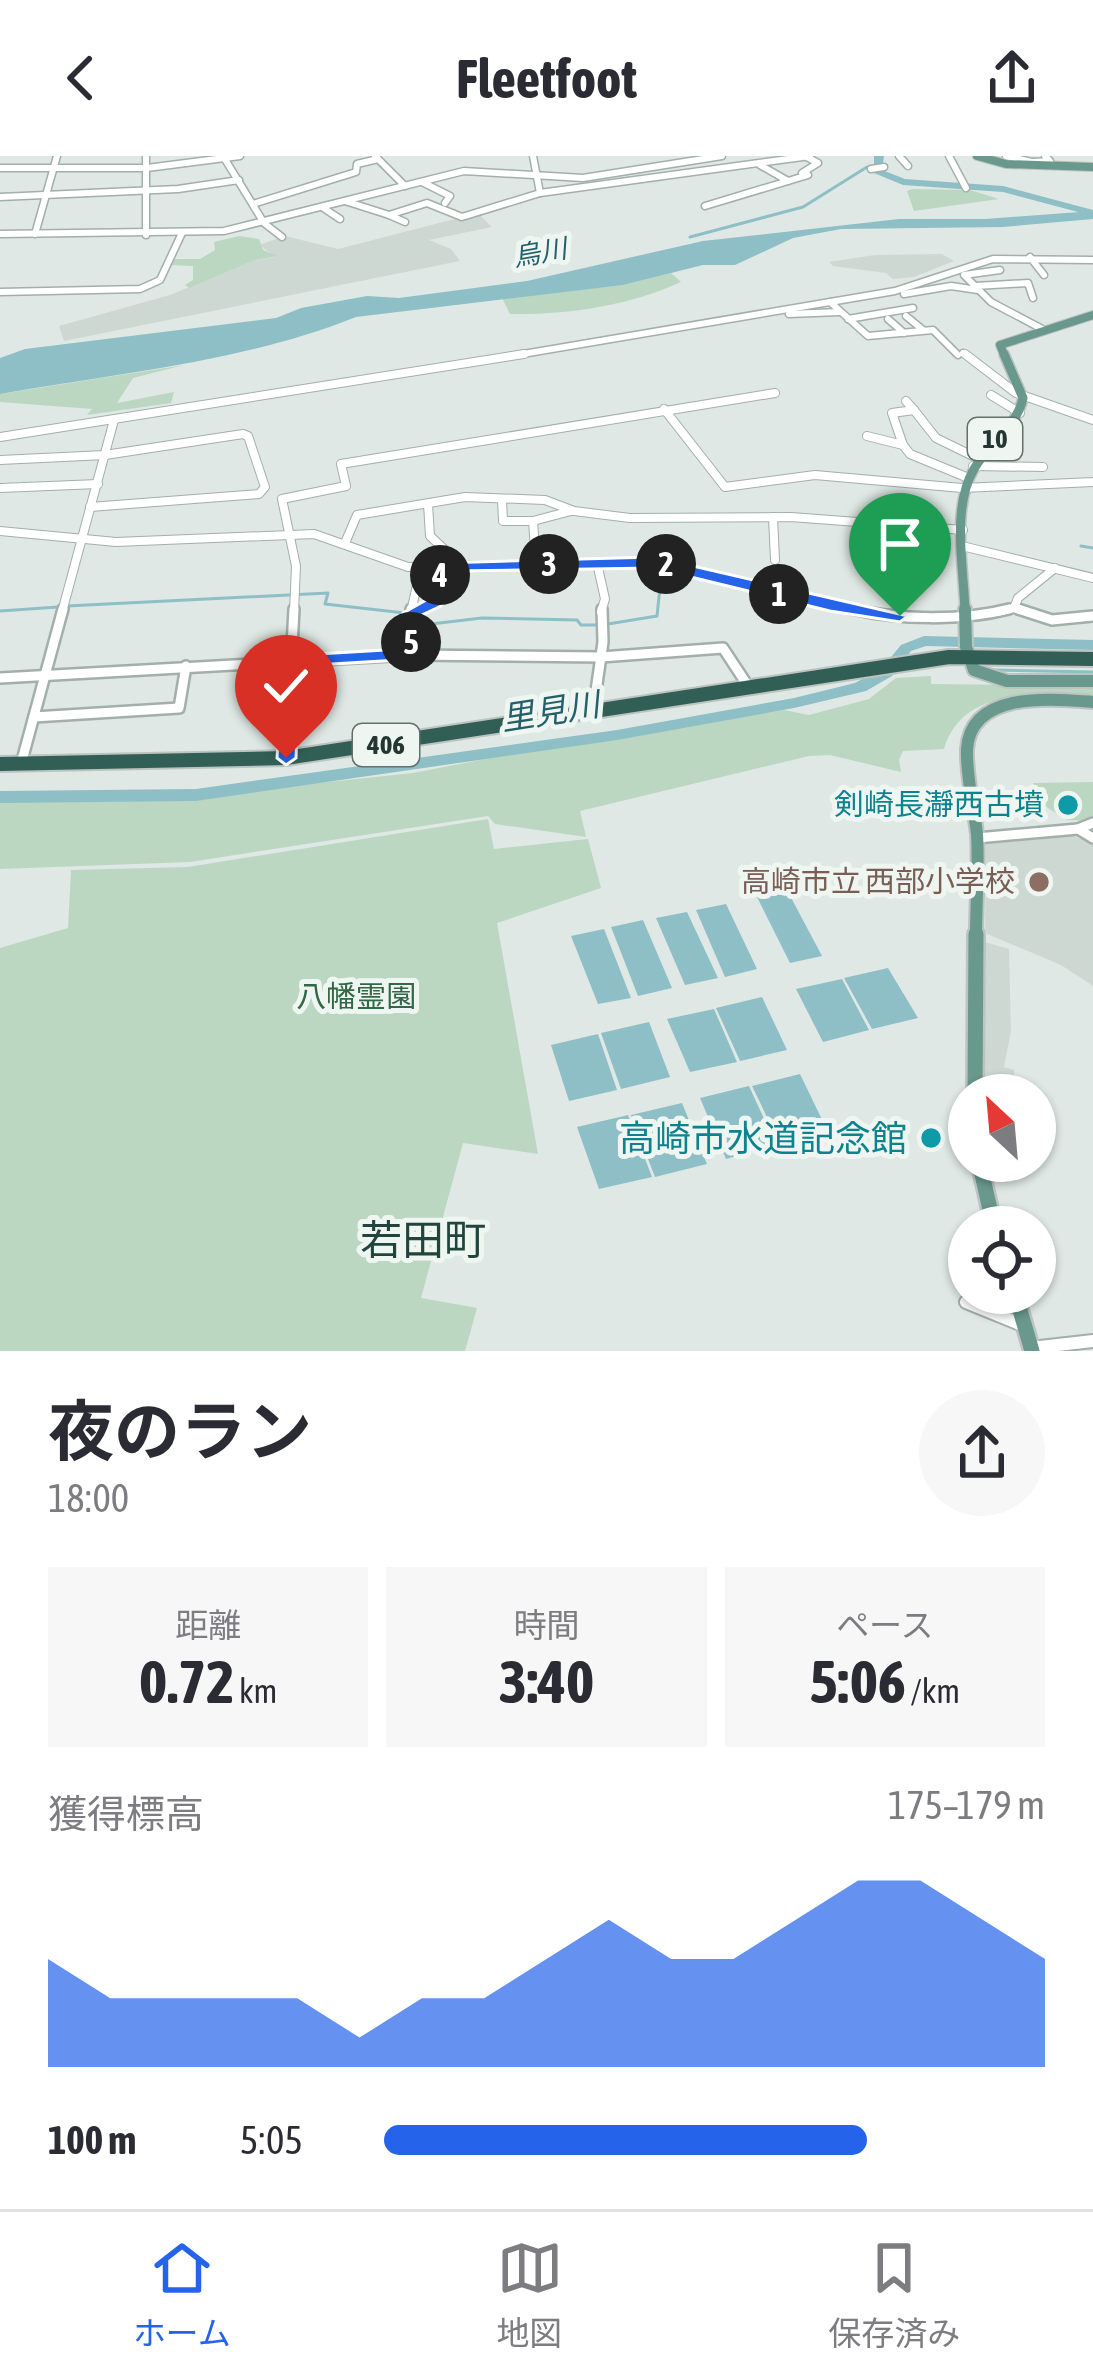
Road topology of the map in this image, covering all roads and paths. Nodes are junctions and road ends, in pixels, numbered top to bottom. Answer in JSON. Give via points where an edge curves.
{"nodes":[{"id":1,"x":57,"y":156,"type":"edge"},
{"id":2,"x":146,"y":156,"type":"edge"},
{"id":3,"x":240,"y":156,"type":"edge"},
{"id":4,"x":533,"y":156,"type":"edge"},
{"id":5,"x":722,"y":156,"type":"edge"},
{"id":6,"x":809,"y":156,"type":"edge"},
{"id":7,"x":898,"y":156,"type":"edge"},
{"id":8,"x":949,"y":156,"type":"edge"},
{"id":9,"x":977,"y":156,"type":"edge"},
{"id":10,"x":1006,"y":156,"type":"edge"},
{"id":11,"x":1045,"y":156,"type":"edge"},
{"id":12,"x":224,"y":157,"type":"edge"},
{"id":13,"x":376,"y":157,"type":"edge"},
{"id":14,"x":887,"y":157,"type":"edge"},
{"id":15,"x":700,"y":162,"type":"junction"},
{"id":16,"x":1036,"y":164,"type":"junction"},
{"id":17,"x":759,"y":165,"type":"junction"},
{"id":18,"x":908,"y":166,"type":"dead end"},
{"id":19,"x":1093,"y":166,"type":"edge"},
{"id":20,"x":147,"y":167,"type":"junction"},
{"id":21,"x":0,"y":168,"type":"edge"},
{"id":22,"x":55,"y":168,"type":"junction"},
{"id":23,"x":871,"y":170,"type":"dead end"},
{"id":24,"x":713,"y":172,"type":"junction"},
{"id":25,"x":536,"y":173,"type":"junction"},
{"id":26,"x":239,"y":180,"type":"junction"},
{"id":27,"x":422,"y":181,"type":"junction"},
{"id":28,"x":788,"y":181,"type":"junction"},
{"id":29,"x":965,"y":185,"type":"dead end"},
{"id":30,"x":405,"y":186,"type":"junction"},
{"id":31,"x":146,"y":191,"type":"junction"},
{"id":32,"x":540,"y":193,"type":"junction"},
{"id":33,"x":49,"y":195,"type":"junction"},
{"id":34,"x":0,"y":197,"type":"edge"},
{"id":35,"x":345,"y":202,"type":"junction"},
{"id":36,"x":445,"y":203,"type":"junction"},
{"id":37,"x":253,"y":204,"type":"junction"},
{"id":38,"x":704,"y":206,"type":"dead end"},
{"id":39,"x":322,"y":207,"type":"junction"},
{"id":40,"x":389,"y":215,"type":"junction"},
{"id":41,"x":340,"y":219,"type":"dead end"},
{"id":42,"x":405,"y":222,"type":"dead end"},
{"id":43,"x":265,"y":223,"type":"junction"},
{"id":44,"x":182,"y":233,"type":"junction"},
{"id":45,"x":0,"y":234,"type":"edge"},
{"id":46,"x":35,"y":234,"type":"junction"},
{"id":47,"x":146,"y":235,"type":"junction"},
{"id":48,"x":282,"y":237,"type":"dead end"},
{"id":49,"x":1030,"y":256,"type":"junction"},
{"id":50,"x":986,"y":260,"type":"junction"},
{"id":51,"x":1093,"y":260,"type":"edge"},
{"id":52,"x":1000,"y":270,"type":"junction"},
{"id":53,"x":1044,"y":275,"type":"dead end"},
{"id":54,"x":1016,"y":283,"type":"junction"},
{"id":55,"x":976,"y":288,"type":"junction"},
{"id":56,"x":0,"y":292,"type":"edge"},
{"id":57,"x":1033,"y":298,"type":"dead end"},
{"id":58,"x":835,"y":307,"type":"junction"},
{"id":59,"x":913,"y":308,"type":"dead end"},
{"id":60,"x":765,"y":314,"type":"junction"},
{"id":61,"x":802,"y":314,"type":"junction"},
{"id":62,"x":1093,"y":315,"type":"edge"},
{"id":63,"x":906,"y":316,"type":"dead end"},
{"id":64,"x":848,"y":319,"type":"junction"},
{"id":65,"x":888,"y":319,"type":"dead end"},
{"id":66,"x":815,"y":328,"type":"dead end"},
{"id":67,"x":923,"y":330,"type":"junction"},
{"id":68,"x":1044,"y":330,"type":"junction"},
{"id":69,"x":904,"y":333,"type":"junction"},
{"id":70,"x":775,"y":393,"type":"dead end"},
{"id":71,"x":991,"y":395,"type":"dead end"},
{"id":72,"x":1024,"y":395,"type":"junction"},
{"id":73,"x":905,"y":401,"type":"dead end"},
{"id":74,"x":664,"y":409,"type":"junction"},
{"id":75,"x":914,"y":410,"type":"junction"},
{"id":76,"x":1020,"y":413,"type":"junction"},
{"id":77,"x":1092,"y":418,"type":"edge"},
{"id":78,"x":114,"y":420,"type":"junction"},
{"id":79,"x":0,"y":436,"type":"edge"},
{"id":80,"x":867,"y":436,"type":"dead end"},
{"id":81,"x":903,"y":445,"type":"junction"},
{"id":82,"x":105,"y":455,"type":"junction"},
{"id":83,"x":0,"y":460,"type":"edge"},
{"id":84,"x":975,"y":462,"type":"junction"},
{"id":85,"x":1043,"y":467,"type":"dead end"},
{"id":86,"x":964,"y":482,"type":"junction"},
{"id":87,"x":1093,"y":482,"type":"edge"},
{"id":88,"x":98,"y":484,"type":"junction"},
{"id":89,"x":0,"y":488,"type":"edge"},
{"id":90,"x":502,"y":500,"type":"junction"},
{"id":91,"x":428,"y":505,"type":"junction"},
{"id":92,"x":90,"y":507,"type":"junction"},
{"id":93,"x":574,"y":511,"type":"junction"},
{"id":94,"x":773,"y":517,"type":"junction"},
{"id":95,"x":533,"y":521,"type":"junction"},
{"id":96,"x":963,"y":530,"type":"junction"},
{"id":97,"x":0,"y":531,"type":"edge"},
{"id":98,"x":290,"y":536,"type":"junction"},
{"id":99,"x":81,"y":539,"type":"junction"},
{"id":100,"x":345,"y":543,"type":"junction"},
{"id":101,"x":962,"y":546,"type":"junction"},
{"id":102,"x":775,"y":560,"type":"dead end"},
{"id":103,"x":597,"y":563,"type":"junction"},
{"id":104,"x":536,"y":564,"type":"junction"},
{"id":105,"x":446,"y":566,"type":"junction"},
{"id":106,"x":421,"y":567,"type":"junction"},
{"id":107,"x":1055,"y":568,"type":"junction"},
{"id":108,"x":1093,"y":578,"type":"edge"},
{"id":109,"x":1014,"y":608,"type":"junction"},
{"id":110,"x":412,"y":613,"type":"junction"},
{"id":111,"x":965,"y":613,"type":"junction"},
{"id":112,"x":1093,"y":616,"type":"edge"},
{"id":113,"x":966,"y":646,"type":"junction"},
{"id":114,"x":410,"y":655,"type":"junction"},
{"id":115,"x":601,"y":657,"type":"junction"},
{"id":116,"x":1093,"y":659,"type":"edge"},
{"id":117,"x":290,"y":660,"type":"junction"},
{"id":118,"x":186,"y":666,"type":"junction"},
{"id":119,"x":46,"y":675,"type":"junction"},
{"id":120,"x":0,"y":678,"type":"edge"},
{"id":121,"x":1093,"y":681,"type":"edge"},
{"id":122,"x":748,"y":686,"type":"junction"},
{"id":123,"x":1093,"y":702,"type":"edge"},
{"id":124,"x":593,"y":712,"type":"junction"},
{"id":125,"x":34,"y":717,"type":"junction"},
{"id":126,"x":286,"y":758,"type":"junction"},
{"id":127,"x":0,"y":764,"type":"edge"},
{"id":128,"x":21,"y":764,"type":"junction"},
{"id":129,"x":1093,"y":823,"type":"edge"},
{"id":130,"x":1078,"y":830,"type":"junction"},
{"id":131,"x":977,"y":838,"type":"junction"},
{"id":132,"x":1093,"y":838,"type":"edge"},
{"id":133,"x":975,"y":1074,"type":"edge"},
{"id":134,"x":996,"y":1314,"type":"edge"},
{"id":135,"x":1021,"y":1314,"type":"edge"},
{"id":136,"x":1025,"y":1326,"type":"junction"},
{"id":137,"x":1093,"y":1341,"type":"edge"},
{"id":138,"x":1032,"y":1349,"type":"edge"}],
"edges":[{"from":1,"to":22,"type":"street"},
{"from":2,"to":20,"type":"street"},
{"from":3,"to":12,"type":"street"},
{"from":4,"to":25,"type":"street"},
{"from":5,"to":15,"type":"street"},
{"from":6,"to":17,"type":"street"},
{"from":6,"to":28,"type":"street","via":[[818,164]]},
{"from":7,"to":18,"type":"street"},
{"from":8,"to":29,"type":"street"},
{"from":9,"to":16,"type":"main road"},
{"from":10,"to":16,"type":"street"},
{"from":11,"to":16,"type":"street","via":[[1050,160]]},
{"from":12,"to":20,"type":"street"},
{"from":12,"to":26,"type":"street"},
{"from":13,"to":30,"type":"street"},
{"from":13,"to":37,"type":"street","via":[[356,172]]},
{"from":14,"to":23,"type":"street","via":[[885,167]]},
{"from":15,"to":24,"type":"street"},
{"from":15,"to":25,"type":"street","via":[[583,178]]},
{"from":16,"to":19,"type":"main road"},
{"from":17,"to":24,"type":"street"},
{"from":17,"to":28,"type":"street"},
{"from":20,"to":22,"type":"street"},
{"from":20,"to":31,"type":"street"},
{"from":21,"to":22,"type":"street"},
{"from":22,"to":33,"type":"street"},
{"from":24,"to":32,"type":"street"},
{"from":25,"to":27,"type":"street","via":[[480,169]]},
{"from":25,"to":32,"type":"street"},
{"from":26,"to":31,"type":"street"},
{"from":26,"to":37,"type":"street"},
{"from":27,"to":30,"type":"street"},
{"from":27,"to":36,"type":"street","via":[[450,196]]},
{"from":28,"to":38,"type":"street"},
{"from":30,"to":35,"type":"street"},
{"from":31,"to":33,"type":"street"},
{"from":31,"to":47,"type":"street"},
{"from":32,"to":36,"type":"street","via":[[462,217]]},
{"from":33,"to":34,"type":"street"},
{"from":33,"to":46,"type":"street"},
{"from":35,"to":39,"type":"street"},
{"from":35,"to":40,"type":"street"},
{"from":36,"to":40,"type":"street","via":[[421,201]]},
{"from":37,"to":43,"type":"street"},
{"from":39,"to":41,"type":"street"},
{"from":39,"to":43,"type":"street"},
{"from":40,"to":42,"type":"street"},
{"from":43,"to":44,"type":"street"},
{"from":43,"to":48,"type":"street"},
{"from":44,"to":47,"type":"street"},
{"from":44,"to":56,"type":"street","via":[[160,280],[140,289]]},
{"from":45,"to":46,"type":"street"},
{"from":46,"to":47,"type":"street"},
{"from":49,"to":50,"type":"street"},
{"from":49,"to":51,"type":"street"},
{"from":49,"to":53,"type":"street"},
{"from":50,"to":52,"type":"street"},
{"from":50,"to":58,"type":"street"},
{"from":52,"to":54,"type":"street"},
{"from":52,"to":55,"type":"street","via":[[964,275]]},
{"from":54,"to":55,"type":"street"},
{"from":54,"to":57,"type":"street","via":[[1028,283]]},
{"from":55,"to":58,"type":"street"},
{"from":55,"to":68,"type":"street"},
{"from":58,"to":60,"type":"street"},
{"from":58,"to":61,"type":"street"},
{"from":58,"to":64,"type":"street"},
{"from":59,"to":64,"type":"street"},
{"from":60,"to":61,"type":"street"},
{"from":60,"to":78,"type":"street"},
{"from":61,"to":66,"type":"street"},
{"from":62,"to":68,"type":"main road","number":"10"},
{"from":63,"to":67,"type":"street"},
{"from":64,"to":69,"type":"street","via":[[868,336]]},
{"from":65,"to":69,"type":"street"},
{"from":67,"to":69,"type":"street"},
{"from":67,"to":72,"type":"street"},
{"from":68,"to":72,"type":"main road","number":"10","via":[[1000,345]]},
{"from":70,"to":74,"type":"street"},
{"from":71,"to":76,"type":"street"},
{"from":72,"to":76,"type":"main road","number":"10"},
{"from":72,"to":77,"type":"street"},
{"from":73,"to":75,"type":"street"},
{"from":74,"to":86,"type":"street","via":[[725,487],[815,475]]},
{"from":74,"to":98,"type":"street","via":[[340,464],[346,486],[282,499]]},
{"from":75,"to":81,"type":"street","via":[[892,413]]},
{"from":75,"to":84,"type":"street","via":[[936,438]]},
{"from":76,"to":84,"type":"main road","number":"10"},
{"from":78,"to":79,"type":"street"},
{"from":78,"to":82,"type":"street"},
{"from":80,"to":81,"type":"street"},
{"from":81,"to":86,"type":"street"},
{"from":82,"to":83,"type":"street"},
{"from":82,"to":88,"type":"street"},
{"from":82,"to":92,"type":"street","via":[[243,434],[265,490]]},
{"from":84,"to":85,"type":"street"},
{"from":84,"to":86,"type":"main road","number":"10"},
{"from":86,"to":87,"type":"street"},
{"from":86,"to":96,"type":"main road","number":"10"},
{"from":88,"to":89,"type":"street"},
{"from":88,"to":92,"type":"street"},
{"from":90,"to":91,"type":"street","via":[[465,496]]},
{"from":90,"to":93,"type":"street","via":[[545,500]]},
{"from":90,"to":95,"type":"street","via":[[503,520]]},
{"from":91,"to":100,"type":"street","via":[[358,514]]},
{"from":91,"to":105,"type":"street","via":[[426,530],[445,550]]},
{"from":92,"to":99,"type":"street"},
{"from":93,"to":94,"type":"street","via":[[677,521]]},
{"from":93,"to":95,"type":"street"},
{"from":94,"to":96,"type":"street"},
{"from":94,"to":102,"type":"street"},
{"from":95,"to":104,"type":"street"},
{"from":96,"to":101,"type":"main road","number":"10"},
{"from":97,"to":99,"type":"street"},
{"from":98,"to":99,"type":"street"},
{"from":98,"to":100,"type":"street"},
{"from":98,"to":117,"type":"street"},
{"from":99,"to":119,"type":"street"},
{"from":100,"to":106,"type":"street","via":[[384,562]]},
{"from":101,"to":107,"type":"street"},
{"from":101,"to":111,"type":"main road","number":"10"},
{"from":103,"to":104,"type":"street"},
{"from":103,"to":111,"type":"street","via":[[676,566],[876,615]]},
{"from":103,"to":115,"type":"street","via":[[605,599]]},
{"from":104,"to":105,"type":"street"},
{"from":105,"to":106,"type":"street"},
{"from":105,"to":110,"type":"street","via":[[435,603]]},
{"from":106,"to":110,"type":"street"},
{"from":107,"to":108,"type":"street"},
{"from":107,"to":109,"type":"street"},
{"from":109,"to":111,"type":"street"},
{"from":109,"to":112,"type":"street","via":[[1046,619]]},
{"from":110,"to":114,"type":"street"},
{"from":111,"to":113,"type":"main road","number":"10"},
{"from":113,"to":116,"type":"highway","number":"406"},
{"from":113,"to":121,"type":"main road","via":[[974,670],[991,679]]},
{"from":113,"to":122,"type":"highway","number":"406"},
{"from":114,"to":115,"type":"street"},
{"from":114,"to":117,"type":"street"},
{"from":115,"to":122,"type":"street","via":[[726,648]]},
{"from":115,"to":124,"type":"street"},
{"from":117,"to":118,"type":"street"},
{"from":117,"to":126,"type":"street"},
{"from":118,"to":119,"type":"street"},
{"from":118,"to":125,"type":"street","via":[[179,708]]},
{"from":119,"to":120,"type":"street"},
{"from":119,"to":125,"type":"street"},
{"from":122,"to":124,"type":"highway","number":"406"},
{"from":123,"to":131,"type":"main road","via":[[1014,702],[983,713],[968,748]]},
{"from":124,"to":126,"type":"highway","number":"406"},
{"from":125,"to":128,"type":"street"},
{"from":126,"to":128,"type":"highway","number":"406"},
{"from":127,"to":128,"type":"highway","number":"406"},
{"from":129,"to":130,"type":"street"},
{"from":130,"to":131,"type":"street"},
{"from":130,"to":132,"type":"street"},
{"from":131,"to":133,"type":"main road"},
{"from":134,"to":136,"type":"street"},
{"from":135,"to":136,"type":"main road"},
{"from":136,"to":138,"type":"main road"},
{"from":137,"to":138,"type":"street"}]}
